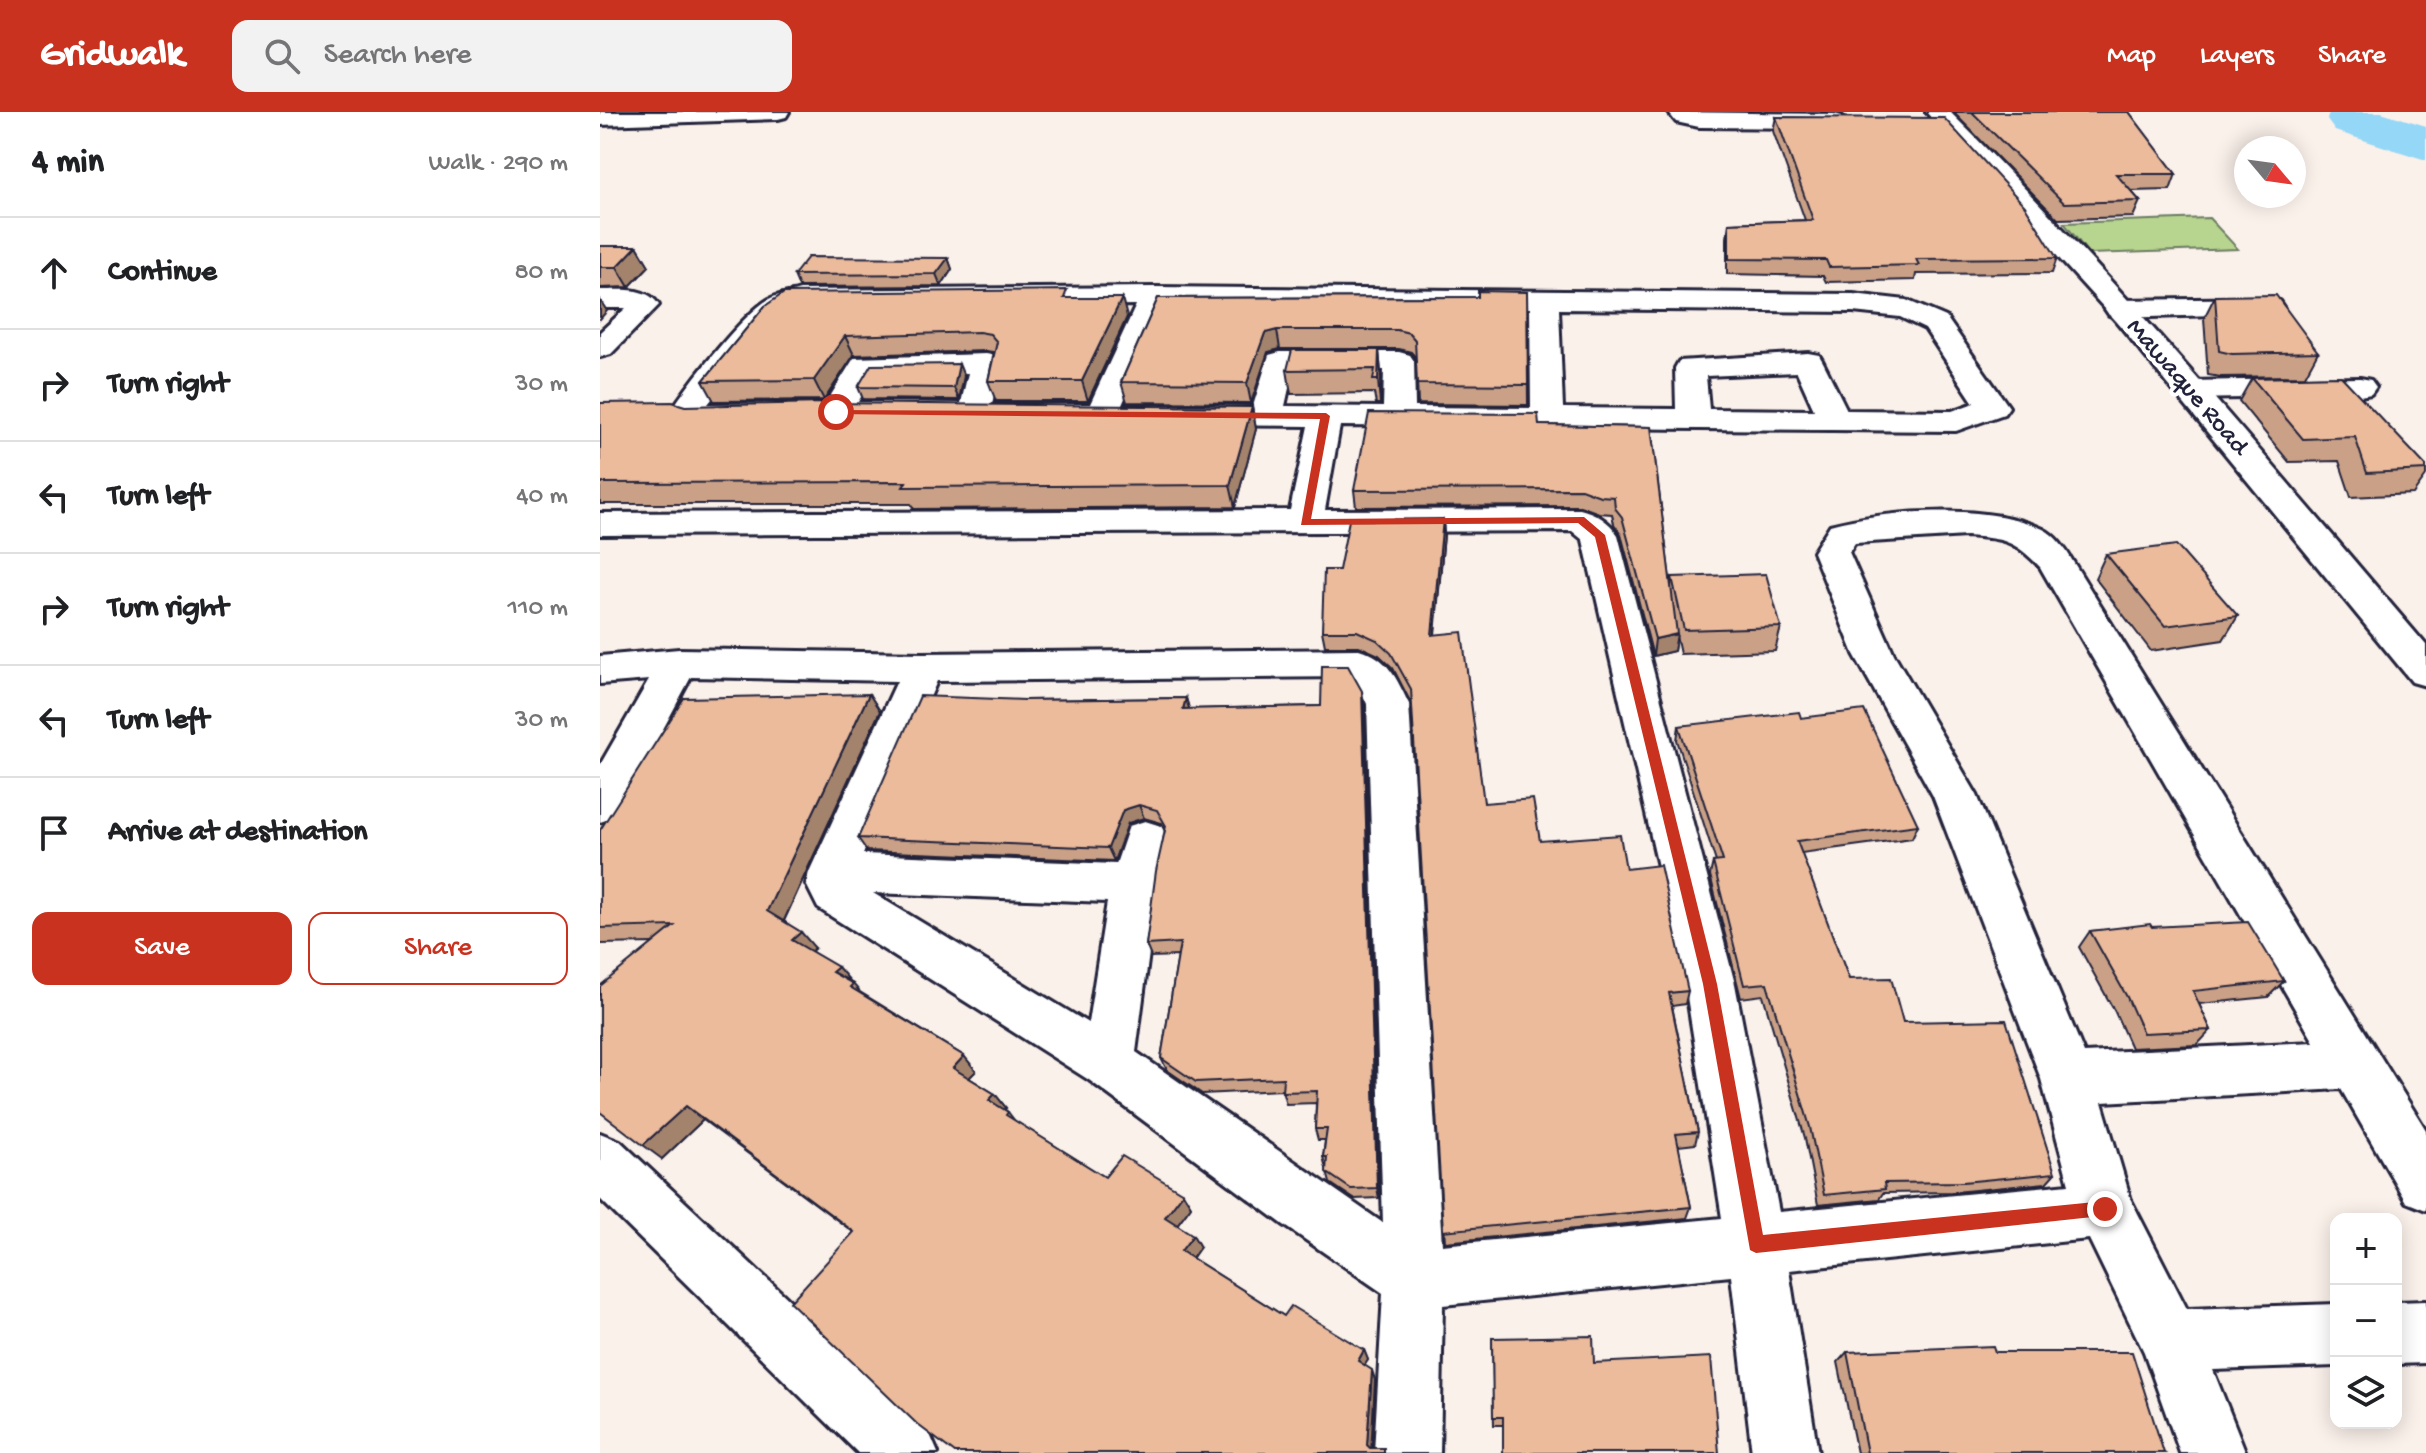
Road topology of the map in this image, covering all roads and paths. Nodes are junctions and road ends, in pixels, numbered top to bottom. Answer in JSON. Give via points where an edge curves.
{"nodes":[{"id":1,"x":778,"y":112,"type":"edge"},
{"id":2,"x":1679,"y":112,"type":"edge"},
{"id":3,"x":600,"y":118,"type":"edge"},
{"id":4,"x":1935,"y":118,"type":"edge"},
{"id":5,"x":1863,"y":121,"type":"edge"},
{"id":6,"x":1154,"y":296,"type":"junction"},
{"id":7,"x":600,"y":299,"type":"edge"},
{"id":8,"x":1544,"y":300,"type":"junction"},
{"id":9,"x":2279,"y":307,"type":"edge"},
{"id":10,"x":2119,"y":309,"type":"junction"},
{"id":11,"x":600,"y":348,"type":"edge"},
{"id":12,"x":2360,"y":387,"type":"dead end"},
{"id":13,"x":2189,"y":390,"type":"junction"},
{"id":14,"x":836,"y":412,"type":"junction"},
{"id":15,"x":974,"y":414,"type":"junction"},
{"id":16,"x":1399,"y":414,"type":"junction"},
{"id":17,"x":1547,"y":415,"type":"junction"},
{"id":18,"x":1101,"y":416,"type":"junction"},
{"id":19,"x":1266,"y":416,"type":"junction"},
{"id":20,"x":1326,"y":416,"type":"junction"},
{"id":21,"x":1693,"y":417,"type":"junction"},
{"id":22,"x":1835,"y":420,"type":"junction"},
{"id":23,"x":1305,"y":522,"type":"junction"},
{"id":24,"x":600,"y":524,"type":"edge"},
{"id":25,"x":679,"y":663,"type":"junction"},
{"id":26,"x":923,"y":667,"type":"junction"},
{"id":27,"x":600,"y":670,"type":"edge"},
{"id":28,"x":2426,"y":672,"type":"edge"},
{"id":29,"x":600,"y":805,"type":"edge"},
{"id":30,"x":1145,"y":839,"type":"dead end"},
{"id":31,"x":832,"y":872,"type":"junction"},
{"id":32,"x":1134,"y":884,"type":"junction"},
{"id":33,"x":1108,"y":1063,"type":"junction"},
{"id":34,"x":2358,"y":1064,"type":"junction"},
{"id":35,"x":2068,"y":1079,"type":"junction"},
{"id":36,"x":600,"y":1160,"type":"edge"},
{"id":37,"x":2426,"y":1182,"type":"edge"},
{"id":38,"x":2105,"y":1209,"type":"junction"},
{"id":39,"x":1756,"y":1244,"type":"junction"},
{"id":40,"x":1414,"y":1278,"type":"junction"},
{"id":41,"x":2426,"y":1332,"type":"edge"},
{"id":42,"x":2402,"y":1333,"type":"edge"},
{"id":43,"x":2330,"y":1335,"type":"edge"},
{"id":44,"x":2170,"y":1340,"type":"junction"},
{"id":45,"x":905,"y":1453,"type":"edge"},
{"id":46,"x":1407,"y":1453,"type":"edge"},
{"id":47,"x":1785,"y":1453,"type":"edge"},
{"id":48,"x":2213,"y":1453,"type":"edge"}],
"edges":[{"from":1,"to":3,"type":"street"},
{"from":2,"to":5,"type":"street","via":[[1699,120]]},
{"from":4,"to":10,"type":"street","name":"Mawaque Road","via":[[2006,180]]},
{"from":6,"to":8,"type":"street"},
{"from":6,"to":14,"type":"street","via":[[782,303],[763,317],[692,403],[698,415]]},
{"from":6,"to":18,"type":"street"},
{"from":7,"to":11,"type":"street","via":[[633,299],[645,305]]},
{"from":8,"to":17,"type":"street"},
{"from":8,"to":22,"type":"street","via":[[1853,303],[1906,309],[1936,323],[1993,407],[1956,421]]},
{"from":9,"to":10,"type":"street"},
{"from":10,"to":13,"type":"street","name":"Mawaque Road"},
{"from":12,"to":13,"type":"street"},
{"from":13,"to":28,"type":"street","name":"Mawaque Road"},
{"from":14,"to":15,"type":"street"},
{"from":14,"to":15,"type":"street","via":[[865,365],[986,363]]},
{"from":15,"to":18,"type":"street"},
{"from":16,"to":17,"type":"street"},
{"from":16,"to":19,"type":"street","via":[[1399,361],[1280,361]]},
{"from":16,"to":20,"type":"street"},
{"from":17,"to":21,"type":"street"},
{"from":18,"to":19,"type":"street"},
{"from":19,"to":20,"type":"street"},
{"from":20,"to":23,"type":"street"},
{"from":21,"to":22,"type":"street"},
{"from":21,"to":22,"type":"street","via":[[1690,368],[1808,362]]},
{"from":23,"to":24,"type":"street"},
{"from":23,"to":39,"type":"street","via":[[1580,520],[1600,535],[1710,984]]},
{"from":25,"to":26,"type":"street"},
{"from":25,"to":27,"type":"street"},
{"from":25,"to":29,"type":"street"},
{"from":26,"to":31,"type":"street"},
{"from":26,"to":40,"type":"street","via":[[1359,663],[1373,673],[1388,704]]},
{"from":30,"to":32,"type":"street"},
{"from":31,"to":32,"type":"street"},
{"from":31,"to":33,"type":"street","via":[[830,884],[846,903]]},
{"from":32,"to":33,"type":"street"},
{"from":33,"to":40,"type":"street"},
{"from":34,"to":35,"type":"street"},
{"from":34,"to":35,"type":"street","via":[[2054,560],[2034,539],[1998,528],[1941,525],[1843,533],[1831,552],[1874,654],[1955,795]]},
{"from":34,"to":37,"type":"street"},
{"from":35,"to":38,"type":"street"},
{"from":36,"to":45,"type":"street"},
{"from":38,"to":39,"type":"street"},
{"from":38,"to":44,"type":"street"},
{"from":39,"to":40,"type":"street"},
{"from":39,"to":47,"type":"street"},
{"from":40,"to":46,"type":"street"},
{"from":41,"to":42,"type":"street"},
{"from":43,"to":44,"type":"street"},
{"from":44,"to":48,"type":"street"}]}
